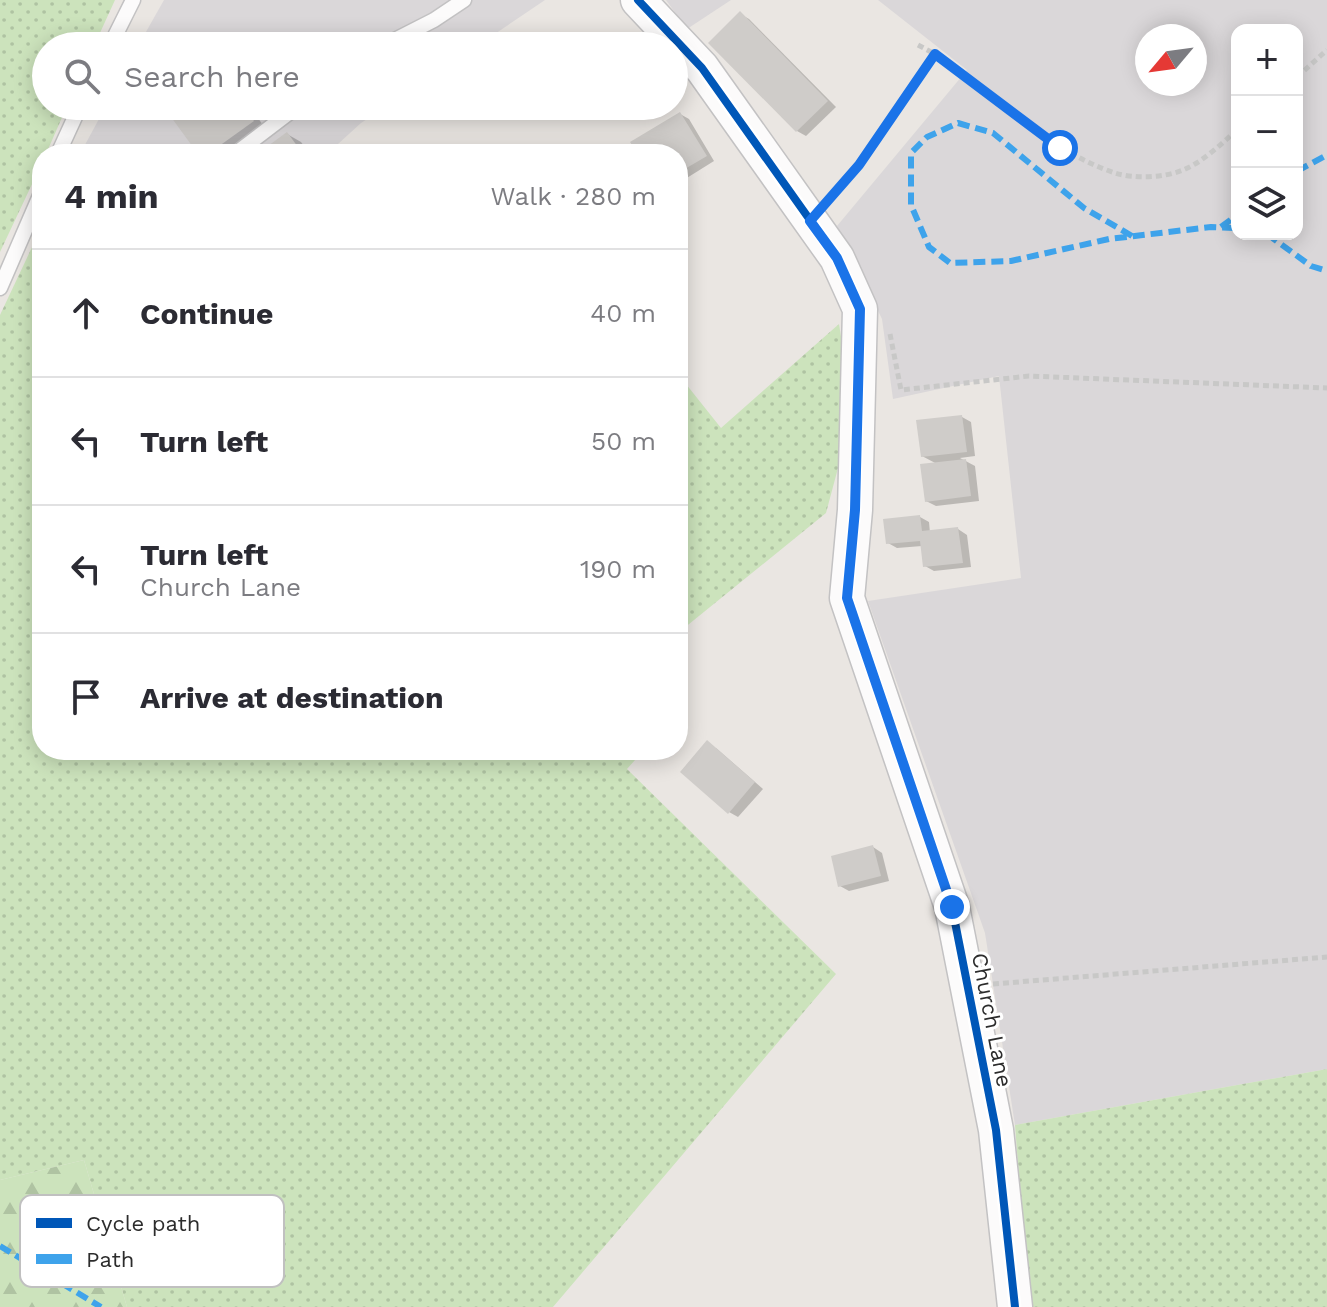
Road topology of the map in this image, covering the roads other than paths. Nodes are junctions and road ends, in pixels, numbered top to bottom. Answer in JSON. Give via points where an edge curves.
{"nodes":[{"id":1,"x":133,"y":0,"type":"edge"},
{"id":2,"x":464,"y":0,"type":"edge"},
{"id":3,"x":638,"y":0,"type":"edge"},
{"id":4,"x":117,"y":32,"type":"edge"},
{"id":5,"x":410,"y":32,"type":"edge"},
{"id":6,"x":668,"y":32,"type":"edge"},
{"id":7,"x":688,"y":53,"type":"edge"},
{"id":8,"x":74,"y":120,"type":"edge"},
{"id":9,"x":280,"y":120,"type":"edge"},
{"id":10,"x":63,"y":144,"type":"edge"},
{"id":11,"x":248,"y":144,"type":"edge"},
{"id":12,"x":32,"y":214,"type":"edge"},
{"id":13,"x":0,"y":288,"type":"edge"},
{"id":14,"x":1015,"y":1307,"type":"edge"}],
"edges":[{"from":1,"to":4,"type":"lane"},
{"from":2,"to":5,"type":"lane"},
{"from":3,"to":6,"type":"street","name":"Church Lane"},
{"from":7,"to":14,"type":"street","name":"Church Lane","via":[[837,258],[860,309],[855,510],[847,598],[952,907],[996,1130]]},
{"from":8,"to":10,"type":"lane"},
{"from":9,"to":11,"type":"lane"},
{"from":12,"to":13,"type":"lane"}]}
